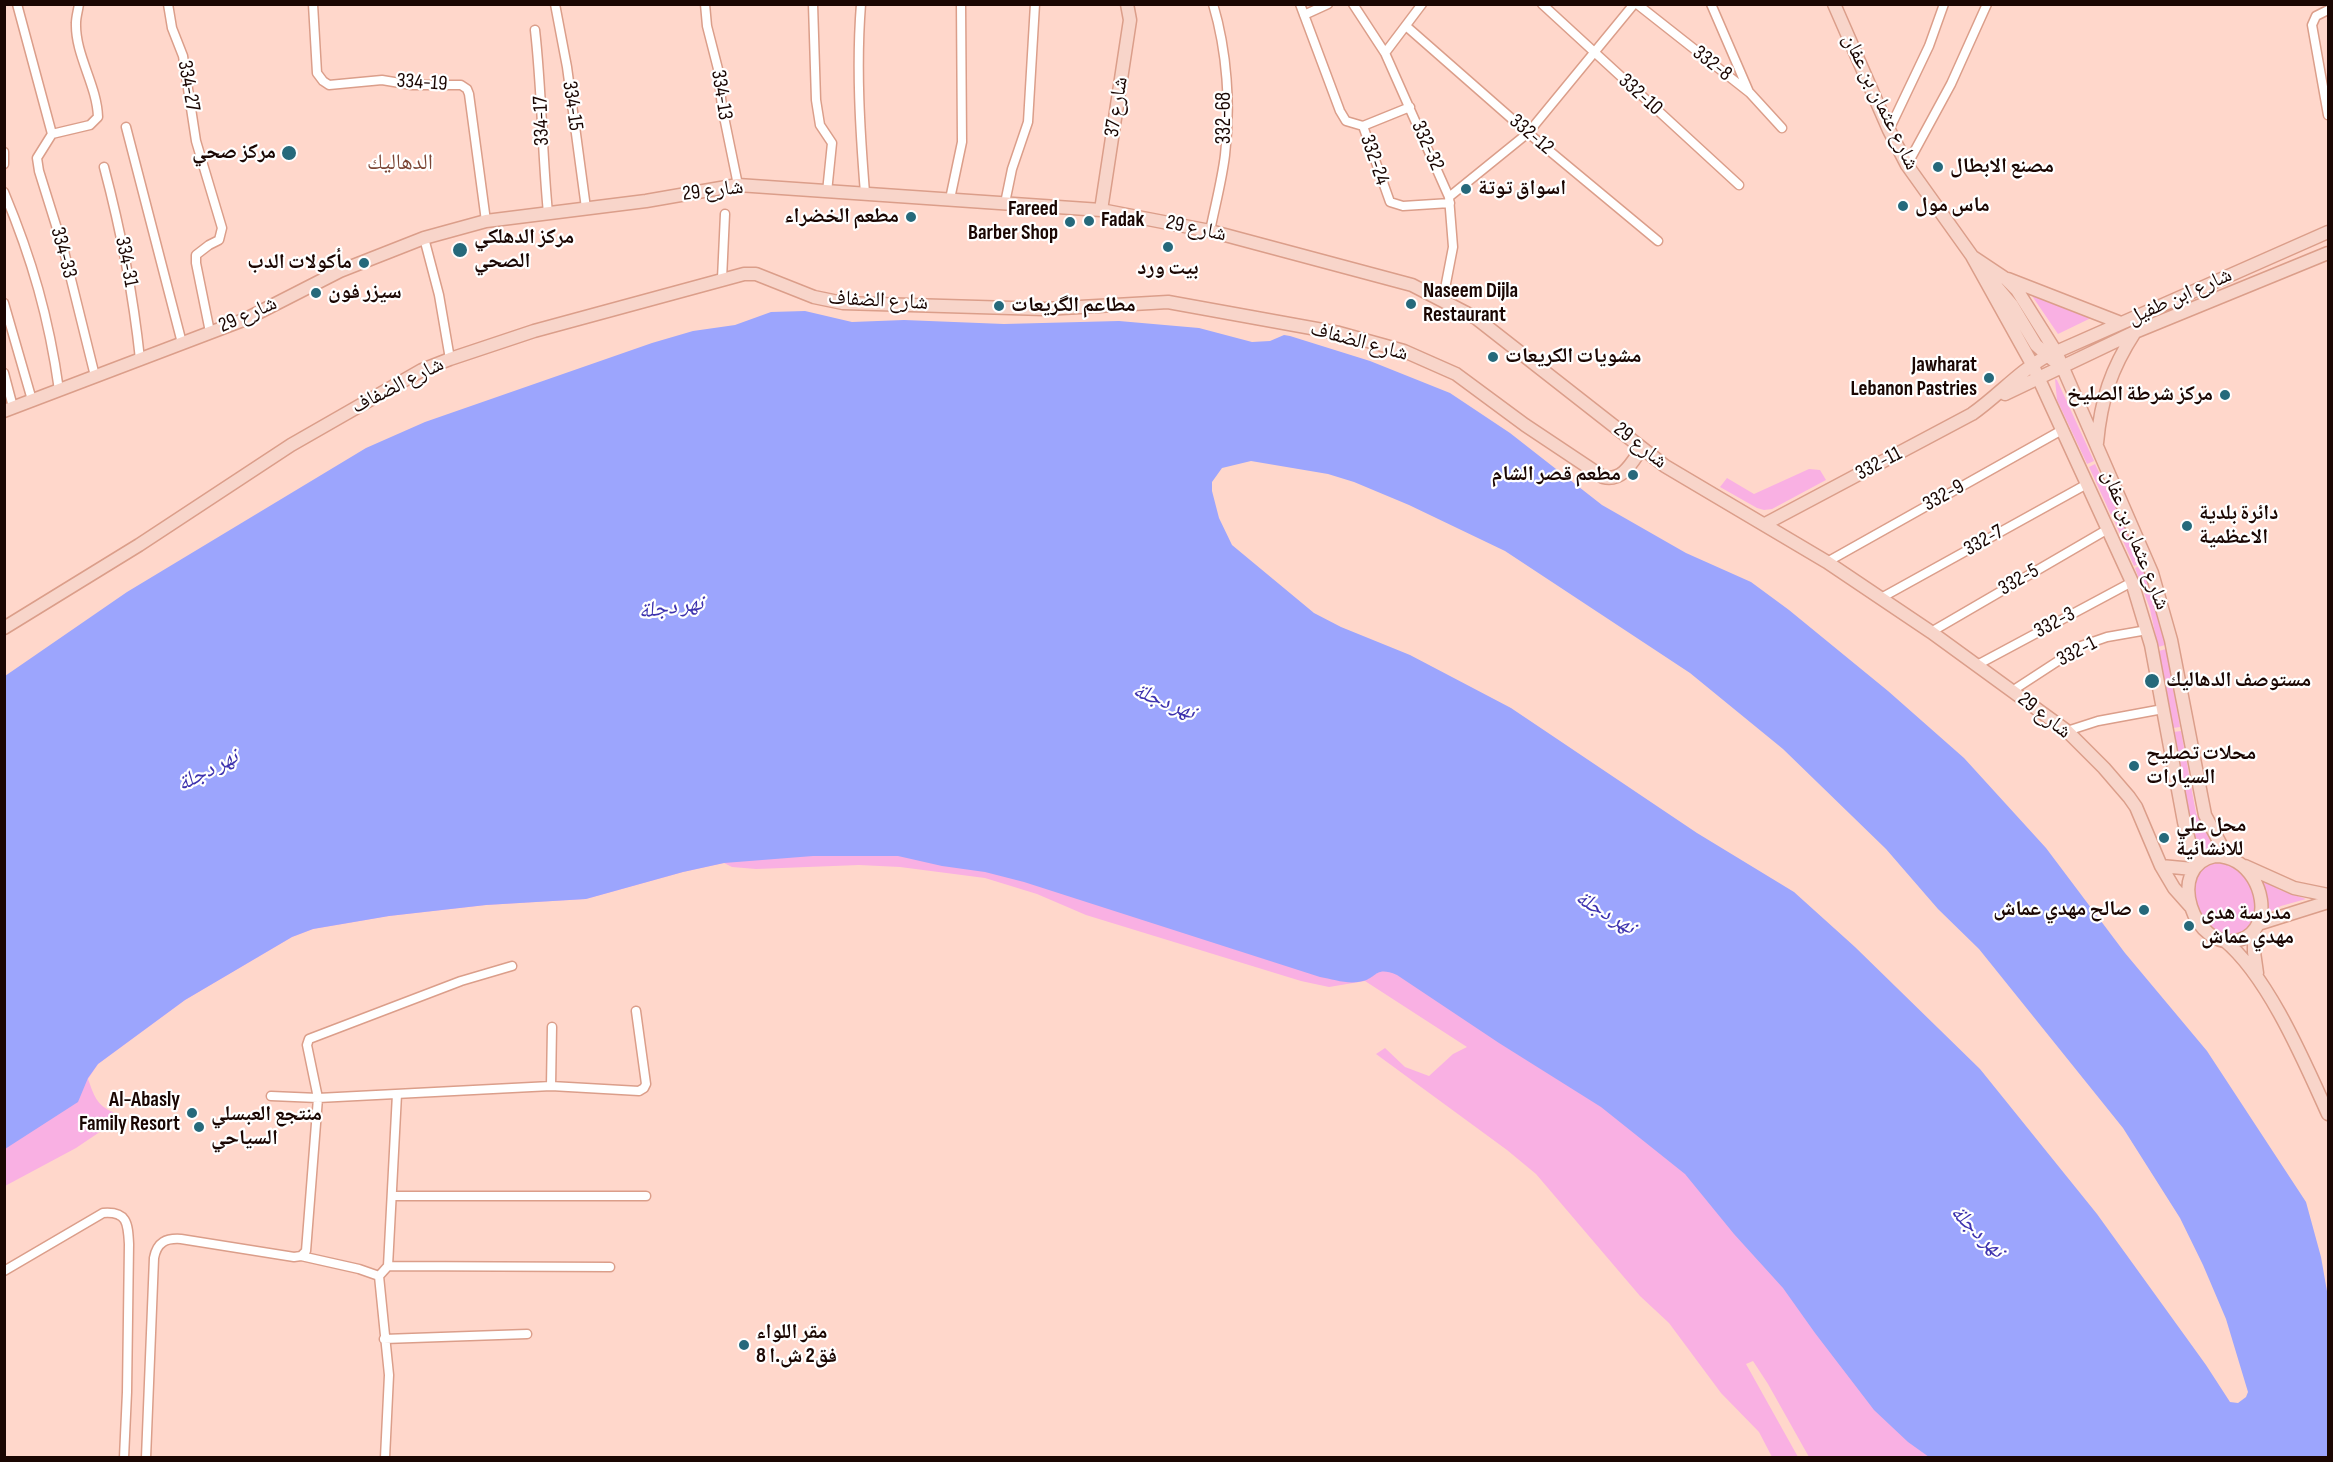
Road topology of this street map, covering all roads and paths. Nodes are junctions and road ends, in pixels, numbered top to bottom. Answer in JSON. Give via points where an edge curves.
{"nodes":[{"id":1,"x":17,"y":4,"type":"edge"},
{"id":2,"x":79,"y":4,"type":"edge"},
{"id":3,"x":168,"y":4,"type":"edge"},
{"id":4,"x":313,"y":4,"type":"edge"},
{"id":5,"x":555,"y":4,"type":"edge"},
{"id":6,"x":705,"y":4,"type":"edge"},
{"id":7,"x":813,"y":4,"type":"edge"},
{"id":8,"x":861,"y":4,"type":"edge"},
{"id":9,"x":961,"y":4,"type":"edge"},
{"id":10,"x":1035,"y":4,"type":"edge"},
{"id":11,"x":1127,"y":4,"type":"edge"},
{"id":12,"x":1300,"y":4,"type":"edge"},
{"id":13,"x":1328,"y":4,"type":"edge"},
{"id":14,"x":1353,"y":4,"type":"edge"},
{"id":15,"x":1422,"y":4,"type":"edge"},
{"id":16,"x":1542,"y":4,"type":"edge"},
{"id":17,"x":1635,"y":4,"type":"edge"},
{"id":18,"x":1711,"y":4,"type":"edge"},
{"id":19,"x":1834,"y":4,"type":"edge"},
{"id":20,"x":1944,"y":4,"type":"edge"},
{"id":21,"x":1987,"y":4,"type":"edge"},
{"id":22,"x":1213,"y":5,"type":"edge"},
{"id":23,"x":2328,"y":10,"type":"edge"},
{"id":24,"x":1304,"y":15,"type":"junction"},
{"id":25,"x":1406,"y":26,"type":"junction"},
{"id":26,"x":535,"y":30,"type":"dead end"},
{"id":27,"x":1385,"y":53,"type":"junction"},
{"id":28,"x":1594,"y":53,"type":"junction"},
{"id":29,"x":1750,"y":93,"type":"junction"},
{"id":30,"x":1410,"y":107,"type":"junction"},
{"id":31,"x":2328,"y":115,"type":"edge"},
{"id":32,"x":1363,"y":126,"type":"junction"},
{"id":33,"x":126,"y":127,"type":"dead end"},
{"id":34,"x":1782,"y":128,"type":"dead end"},
{"id":35,"x":1888,"y":130,"type":"junction"},
{"id":36,"x":1528,"y":133,"type":"junction"},
{"id":37,"x":52,"y":134,"type":"junction"},
{"id":38,"x":4,"y":152,"type":"edge"},
{"id":39,"x":4,"y":164,"type":"edge"},
{"id":40,"x":1907,"y":165,"type":"junction"},
{"id":41,"x":104,"y":167,"type":"dead end"},
{"id":42,"x":1739,"y":184,"type":"dead end"},
{"id":43,"x":738,"y":185,"type":"junction"},
{"id":44,"x":4,"y":192,"type":"edge"},
{"id":45,"x":827,"y":192,"type":"junction"},
{"id":46,"x":865,"y":193,"type":"junction"},
{"id":47,"x":951,"y":199,"type":"junction"},
{"id":48,"x":1450,"y":200,"type":"junction"},
{"id":49,"x":1005,"y":203,"type":"junction"},
{"id":50,"x":585,"y":208,"type":"junction"},
{"id":51,"x":1101,"y":210,"type":"junction"},
{"id":52,"x":548,"y":213,"type":"junction"},
{"id":53,"x":725,"y":214,"type":"dead end"},
{"id":54,"x":486,"y":221,"type":"junction"},
{"id":55,"x":1210,"y":231,"type":"junction"},
{"id":56,"x":2328,"y":232,"type":"edge"},
{"id":57,"x":424,"y":238,"type":"junction"},
{"id":58,"x":1658,"y":241,"type":"dead end"},
{"id":59,"x":2328,"y":252,"type":"edge"},
{"id":60,"x":1972,"y":256,"type":"junction"},
{"id":61,"x":722,"y":279,"type":"junction"},
{"id":62,"x":2006,"y":279,"type":"junction"},
{"id":63,"x":1443,"y":299,"type":"junction"},
{"id":64,"x":4,"y":303,"type":"edge"},
{"id":65,"x":2121,"y":322,"type":"junction"},
{"id":66,"x":2135,"y":332,"type":"junction"},
{"id":67,"x":210,"y":333,"type":"junction"},
{"id":68,"x":182,"y":343,"type":"junction"},
{"id":69,"x":2051,"y":354,"type":"junction"},
{"id":70,"x":140,"y":359,"type":"junction"},
{"id":71,"x":450,"y":359,"type":"junction"},
{"id":72,"x":2032,"y":364,"type":"junction"},
{"id":73,"x":2062,"y":365,"type":"junction"},
{"id":74,"x":4,"y":373,"type":"edge"},
{"id":75,"x":95,"y":376,"type":"junction"},
{"id":76,"x":2038,"y":377,"type":"junction"},
{"id":77,"x":59,"y":390,"type":"junction"},
{"id":78,"x":32,"y":400,"type":"junction"},
{"id":79,"x":1992,"y":400,"type":"junction"},
{"id":80,"x":9,"y":409,"type":"edge"},
{"id":81,"x":2062,"y":430,"type":"junction"},
{"id":82,"x":2097,"y":444,"type":"junction"},
{"id":83,"x":1642,"y":448,"type":"junction"},
{"id":84,"x":2087,"y":484,"type":"junction"},
{"id":85,"x":1765,"y":524,"type":"junction"},
{"id":86,"x":2108,"y":529,"type":"junction"},
{"id":87,"x":1827,"y":562,"type":"junction"},
{"id":88,"x":2132,"y":582,"type":"junction"},
{"id":89,"x":1881,"y":598,"type":"junction"},
{"id":90,"x":4,"y":628,"type":"edge"},
{"id":91,"x":2148,"y":630,"type":"junction"},
{"id":92,"x":1931,"y":632,"type":"junction"},
{"id":93,"x":1977,"y":665,"type":"junction"},
{"id":94,"x":2012,"y":691,"type":"junction"},
{"id":95,"x":2163,"y":710,"type":"junction"},
{"id":96,"x":2067,"y":731,"type":"junction"},
{"id":97,"x":2233,"y":860,"type":"junction"},
{"id":98,"x":2161,"y":866,"type":"junction"},
{"id":99,"x":2194,"y":867,"type":"junction"},
{"id":100,"x":2328,"y":895,"type":"edge"},
{"id":101,"x":2328,"y":902,"type":"edge"},
{"id":102,"x":2190,"y":906,"type":"junction"},
{"id":103,"x":2256,"y":927,"type":"junction"},
{"id":104,"x":2224,"y":940,"type":"junction"},
{"id":105,"x":512,"y":966,"type":"dead end"},
{"id":106,"x":2258,"y":977,"type":"junction"},
{"id":107,"x":636,"y":1011,"type":"dead end"},
{"id":108,"x":552,"y":1027,"type":"dead end"},
{"id":109,"x":551,"y":1086,"type":"junction"},
{"id":110,"x":397,"y":1094,"type":"junction"},
{"id":111,"x":272,"y":1096,"type":"dead end"},
{"id":112,"x":318,"y":1098,"type":"junction"},
{"id":113,"x":2328,"y":1114,"type":"edge"},
{"id":114,"x":392,"y":1196,"type":"junction"},
{"id":115,"x":646,"y":1196,"type":"dead end"},
{"id":116,"x":301,"y":1256,"type":"junction"},
{"id":117,"x":388,"y":1266,"type":"junction"},
{"id":118,"x":610,"y":1266,"type":"dead end"},
{"id":119,"x":4,"y":1271,"type":"edge"},
{"id":120,"x":379,"y":1276,"type":"junction"},
{"id":121,"x":526,"y":1334,"type":"dead end"},
{"id":122,"x":384,"y":1339,"type":"junction"},
{"id":123,"x":124,"y":1458,"type":"edge"},
{"id":124,"x":146,"y":1458,"type":"edge"},
{"id":125,"x":385,"y":1458,"type":"edge"}],
"edges":[{"from":1,"to":37,"type":"street"},
{"from":2,"to":37,"type":"street","via":[[75,24],[98,101],[98,117],[90,125]]},
{"from":3,"to":67,"type":"street","name":"334-27","via":[[183,56],[196,141],[222,228],[219,240],[196,255]]},
{"from":4,"to":54,"type":"street","name":"334-19","via":[[317,73],[329,85],[382,80],[466,89]]},
{"from":5,"to":50,"type":"street","name":"334-15"},
{"from":6,"to":43,"type":"street","name":"334-13"},
{"from":7,"to":45,"type":"street","via":[[816,100],[820,125],[832,143]]},
{"from":8,"to":46,"type":"street","via":[[860,126]]},
{"from":9,"to":47,"type":"street","via":[[962,142]]},
{"from":10,"to":49,"type":"street","via":[[1029,122]]},
{"from":11,"to":51,"type":"street","name":"شارع 37","via":[[1130,20]]},
{"from":12,"to":24,"type":"street","name":"332-24"},
{"from":13,"to":24,"type":"street"},
{"from":14,"to":27,"type":"street","name":"332-32"},
{"from":15,"to":25,"type":"street"},
{"from":16,"to":28,"type":"street","name":"332-10"},
{"from":17,"to":28,"type":"street"},
{"from":17,"to":29,"type":"street","name":"332-8"},
{"from":18,"to":29,"type":"street"},
{"from":19,"to":35,"type":"street","name":"شارع عثمان بن عفان"},
{"from":20,"to":35,"type":"street","via":[[1929,46]]},
{"from":21,"to":40,"type":"street","via":[[1952,84]]},
{"from":22,"to":55,"type":"street","name":"332-68","via":[[1227,99],[1225,155]]},
{"from":23,"to":31,"type":"street","via":[[2316,16],[2312,25]]},
{"from":24,"to":32,"type":"street","name":"332-24","via":[[1343,116],[1346,121]]},
{"from":25,"to":27,"type":"street"},
{"from":25,"to":36,"type":"street","name":"332-12"},
{"from":26,"to":52,"type":"street","name":"334-17"},
{"from":27,"to":30,"type":"street","name":"332-32"},
{"from":28,"to":36,"type":"street"},
{"from":28,"to":42,"type":"street","name":"332-10"},
{"from":29,"to":34,"type":"street","name":"332-8"},
{"from":30,"to":32,"type":"street"},
{"from":30,"to":48,"type":"street","name":"332-32"},
{"from":32,"to":48,"type":"street","name":"332-24","via":[[1390,202],[1403,206]]},
{"from":33,"to":68,"type":"street"},
{"from":35,"to":40,"type":"street","name":"شارع عثمان بن عفان"},
{"from":36,"to":48,"type":"street"},
{"from":36,"to":58,"type":"street","name":"332-12"},
{"from":37,"to":75,"type":"street","name":"334-33","via":[[37,158],[38,164]]},
{"from":38,"to":39,"type":"street"},
{"from":40,"to":60,"type":"street","name":"شارع عثمان بن عفان"},
{"from":41,"to":70,"type":"street","name":"334-31","via":[[127,262]]},
{"from":43,"to":45,"type":"street","name":"شارع 29"},
{"from":43,"to":50,"type":"street","name":"شارع 29"},
{"from":44,"to":77,"type":"street","via":[[30,258],[51,338]]},
{"from":45,"to":46,"type":"street","name":"شارع 29"},
{"from":46,"to":47,"type":"street","name":"شارع 29"},
{"from":47,"to":49,"type":"street","name":"شارع 29"},
{"from":48,"to":63,"type":"street","name":"332-32","via":[[1453,247]]},
{"from":49,"to":51,"type":"street","name":"شارع 29"},
{"from":50,"to":52,"type":"street","name":"شارع 29"},
{"from":51,"to":55,"type":"street","name":"شارع 29"},
{"from":52,"to":54,"type":"street","name":"شارع 29"},
{"from":53,"to":61,"type":"street"},
{"from":54,"to":57,"type":"street","name":"شارع 29"},
{"from":55,"to":63,"type":"street","name":"شارع 29","via":[[1389,278]]},
{"from":56,"to":65,"type":"street","name":"شارع ابن طفيل"},
{"from":57,"to":67,"type":"street","name":"شارع 29","via":[[340,271]]},
{"from":57,"to":71,"type":"street"},
{"from":59,"to":66,"type":"street","name":"شارع ابن طفيل"},
{"from":60,"to":62,"type":"street","name":"شارع عثمان بن عفان"},
{"from":60,"to":69,"type":"street","via":[[2012,305],[2036,345]]},
{"from":60,"to":72,"type":"street","name":"شارع عثمان بن عفان"},
{"from":61,"to":71,"type":"street","name":"شارع الضفاف"},
{"from":61,"to":83,"type":"street","name":"شارع الضفاف","via":[[756,274],[814,297],[843,303],[1045,309],[1168,302],[1339,333],[1404,351],[1456,374],[1603,477],[1618,477]]},
{"from":62,"to":65,"type":"street"},
{"from":62,"to":69,"type":"street","name":"شارع عثمان بن عفان","via":[[2024,299]]},
{"from":63,"to":83,"type":"street","name":"شارع 29","via":[[1476,318]]},
{"from":64,"to":78,"type":"street"},
{"from":65,"to":69,"type":"street","name":"شارع ابن طفيل"},
{"from":66,"to":73,"type":"street","name":"شارع ابن طفيل"},
{"from":66,"to":82,"type":"street","via":[[2107,385]]},
{"from":67,"to":68,"type":"street","name":"شارع 29"},
{"from":68,"to":70,"type":"street","name":"شارع 29"},
{"from":69,"to":72,"type":"street","name":"شارع ابن طفيل"},
{"from":69,"to":73,"type":"street","name":"شارع عثمان بن عفان"},
{"from":70,"to":75,"type":"street","name":"شارع 29"},
{"from":71,"to":90,"type":"street","name":"شارع الضفاف","via":[[398,382],[291,445]]},
{"from":72,"to":76,"type":"street","name":"شارع عثمان بن عفان"},
{"from":72,"to":79,"type":"street","name":"332-11"},
{"from":73,"to":76,"type":"street","name":"شارع ابن طفيل"},
{"from":73,"to":82,"type":"street","name":"شارع عثمان بن عفان"},
{"from":74,"to":80,"type":"street"},
{"from":75,"to":77,"type":"street","name":"شارع 29"},
{"from":76,"to":79,"type":"street","name":"332-11"},
{"from":76,"to":81,"type":"street","name":"شارع عثمان بن عفان"},
{"from":77,"to":78,"type":"street","name":"شارع 29"},
{"from":78,"to":80,"type":"street","name":"شارع 29"},
{"from":79,"to":85,"type":"street","name":"332-11"},
{"from":81,"to":84,"type":"street","name":"شارع عثمان بن عفان"},
{"from":81,"to":87,"type":"street","name":"332-9"},
{"from":82,"to":97,"type":"street","name":"شارع عثمان بن عفان","via":[[2160,595],[2205,815]]},
{"from":83,"to":85,"type":"street","name":"شارع 29","via":[[1679,475]]},
{"from":84,"to":86,"type":"street","name":"شارع عثمان بن عفان"},
{"from":84,"to":89,"type":"street","name":"332-7"},
{"from":85,"to":87,"type":"street","name":"شارع 29"},
{"from":86,"to":88,"type":"street","name":"شارع عثمان بن عفان"},
{"from":86,"to":92,"type":"street","name":"332-5"},
{"from":87,"to":89,"type":"street","name":"شارع 29"},
{"from":88,"to":91,"type":"street","name":"شارع عثمان بن عفان"},
{"from":88,"to":93,"type":"street","name":"332-3"},
{"from":89,"to":92,"type":"street","name":"شارع 29"},
{"from":91,"to":94,"type":"street","name":"332-1","via":[[2081,646]]},
{"from":91,"to":95,"type":"street","name":"شارع عثمان بن عفان"},
{"from":92,"to":93,"type":"street","name":"شارع 29"},
{"from":93,"to":94,"type":"street","name":"شارع 29"},
{"from":94,"to":96,"type":"street","name":"شارع 29"},
{"from":95,"to":96,"type":"street","via":[[2098,721]]},
{"from":95,"to":99,"type":"street","name":"شارع عثمان بن عفان"},
{"from":96,"to":98,"type":"street","name":"شارع 29","via":[[2136,807]]},
{"from":97,"to":99,"type":"street","via":[[2210,857]]},
{"from":97,"to":100,"type":"street","via":[[2294,888]]},
{"from":97,"to":103,"type":"street","via":[[2253,879],[2259,893],[2261,909]]},
{"from":98,"to":99,"type":"street"},
{"from":98,"to":102,"type":"street","name":"شارع 29"},
{"from":99,"to":102,"type":"street","via":[[2188,888]]},
{"from":101,"to":103,"type":"street"},
{"from":102,"to":104,"type":"street","via":[[2202,927]]},
{"from":103,"to":104,"type":"street","via":[[2239,940]]},
{"from":103,"to":106,"type":"street"},
{"from":104,"to":106,"type":"street"},
{"from":105,"to":112,"type":"street","via":[[461,981],[309,1039]]},
{"from":106,"to":113,"type":"street"},
{"from":107,"to":109,"type":"street","via":[[644,1088],[639,1091]]},
{"from":108,"to":109,"type":"street"},
{"from":109,"to":110,"type":"street"},
{"from":110,"to":112,"type":"street"},
{"from":110,"to":114,"type":"street"},
{"from":111,"to":112,"type":"street"},
{"from":112,"to":116,"type":"street","via":[[306,1251]]},
{"from":114,"to":115,"type":"street"},
{"from":114,"to":117,"type":"street"},
{"from":116,"to":120,"type":"street"},
{"from":116,"to":124,"type":"street","via":[[181,1239],[159,1244],[154,1258]]},
{"from":117,"to":118,"type":"street"},
{"from":117,"to":120,"type":"street"},
{"from":119,"to":123,"type":"street","via":[[103,1213],[115,1212],[124,1218],[129,1228],[129,1244]]},
{"from":120,"to":122,"type":"street"},
{"from":121,"to":122,"type":"street"},
{"from":122,"to":125,"type":"street","via":[[389,1375]]}]}
